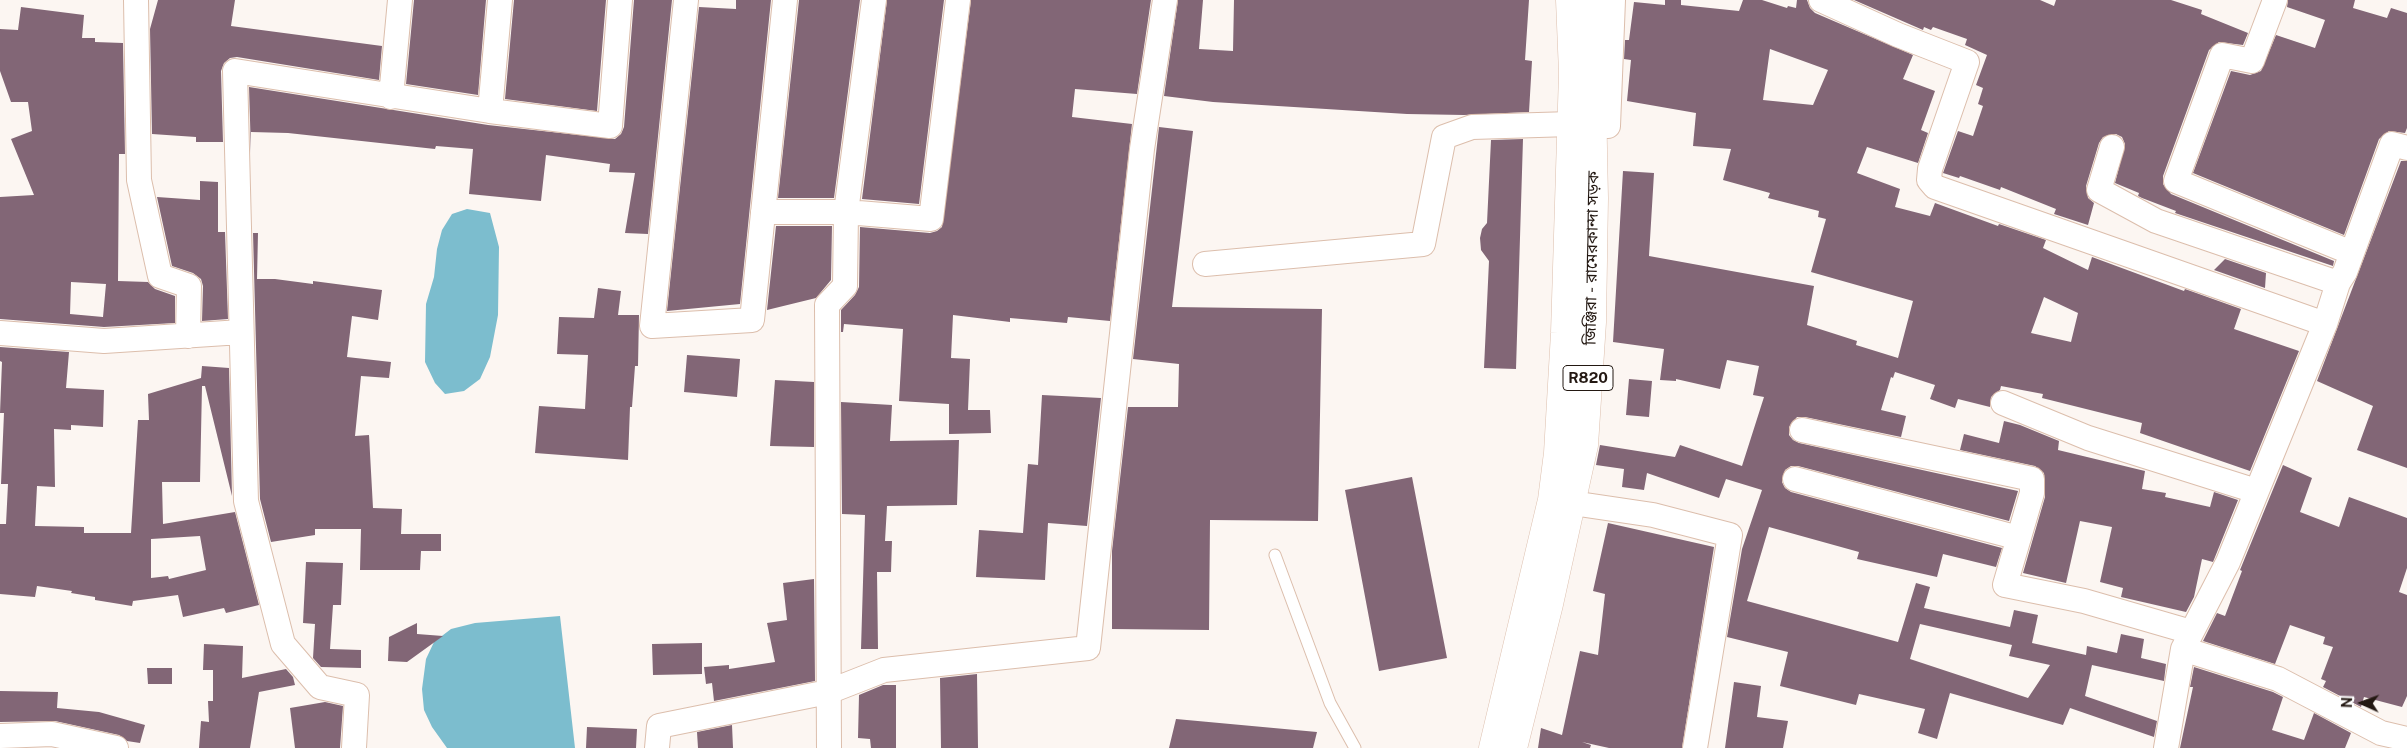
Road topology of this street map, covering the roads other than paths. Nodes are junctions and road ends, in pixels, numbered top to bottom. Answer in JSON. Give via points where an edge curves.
{"nodes":[{"id":1,"x":136,"y":0,"type":"edge"},
{"id":2,"x":400,"y":0,"type":"edge"},
{"id":3,"x":500,"y":0,"type":"edge"},
{"id":4,"x":620,"y":0,"type":"edge"},
{"id":5,"x":686,"y":0,"type":"edge"},
{"id":6,"x":784,"y":0,"type":"edge"},
{"id":7,"x":874,"y":0,"type":"edge"},
{"id":8,"x":958,"y":0,"type":"edge"},
{"id":9,"x":1165,"y":0,"type":"edge"},
{"id":10,"x":1570,"y":0,"type":"edge"},
{"id":11,"x":1590,"y":0,"type":"edge"},
{"id":12,"x":1613,"y":0,"type":"edge"},
{"id":13,"x":1821,"y":0,"type":"edge"},
{"id":14,"x":2275,"y":0,"type":"edge"},
{"id":15,"x":391,"y":97,"type":"junction"},
{"id":16,"x":490,"y":112,"type":"junction"},
{"id":17,"x":1571,"y":124,"type":"junction"},
{"id":18,"x":1608,"y":126,"type":"dead end"},
{"id":19,"x":2112,"y":147,"type":"dead end"},
{"id":20,"x":2407,"y":148,"type":"edge"},
{"id":21,"x":763,"y":212,"type":"junction"},
{"id":22,"x":846,"y":212,"type":"junction"},
{"id":23,"x":2352,"y":253,"type":"junction"},
{"id":24,"x":1205,"y":264,"type":"dead end"},
{"id":25,"x":2338,"y":283,"type":"junction"},
{"id":26,"x":2324,"y":324,"type":"junction"},
{"id":27,"x":241,"y":332,"type":"junction"},
{"id":28,"x":0,"y":334,"type":"edge"},
{"id":29,"x":188,"y":336,"type":"junction"},
{"id":30,"x":2003,"y":403,"type":"dead end"},
{"id":31,"x":1802,"y":430,"type":"dead end"},
{"id":32,"x":1795,"y":479,"type":"dead end"},
{"id":33,"x":2256,"y":491,"type":"junction"},
{"id":34,"x":1572,"y":503,"type":"junction"},
{"id":35,"x":2019,"y":538,"type":"junction"},
{"id":36,"x":1275,"y":555,"type":"dead end"},
{"id":37,"x":1548,"y":561,"type":"junction"},
{"id":38,"x":2187,"y":640,"type":"junction"},
{"id":39,"x":828,"y":692,"type":"junction"},
{"id":40,"x":0,"y":736,"type":"edge"},
{"id":41,"x":2407,"y":739,"type":"edge"},
{"id":42,"x":2378,"y":740,"type":"edge"},
{"id":43,"x":116,"y":748,"type":"edge"},
{"id":44,"x":354,"y":748,"type":"edge"},
{"id":45,"x":657,"y":748,"type":"edge"},
{"id":46,"x":829,"y":748,"type":"edge"},
{"id":47,"x":1355,"y":748,"type":"edge"},
{"id":48,"x":1493,"y":748,"type":"edge"},
{"id":49,"x":1513,"y":748,"type":"edge"},
{"id":50,"x":1695,"y":748,"type":"edge"},
{"id":51,"x":2166,"y":748,"type":"edge"}],
"edges":[{"from":1,"to":29,"type":"street","via":[[139,180],[160,276],[189,286]]},
{"from":2,"to":15,"type":"street"},
{"from":3,"to":16,"type":"street"},
{"from":4,"to":16,"type":"street","via":[[610,126]]},
{"from":5,"to":21,"type":"street","via":[[652,326],[752,320]]},
{"from":6,"to":21,"type":"street"},
{"from":7,"to":22,"type":"street"},
{"from":8,"to":22,"type":"street","via":[[931,219]]},
{"from":9,"to":39,"type":"street","via":[[1142,149],[1088,648],[884,670]]},
{"from":10,"to":17,"type":"main road","name":"জিঞ্জিরা - রামেরকান্দা সড়ক","number":"R820"},
{"from":11,"to":34,"type":"main road","name":"জিঞ্জিরা - রামেরকান্দা সড়ক","number":"R820","via":[[1594,198],[1592,322],[1584,445]]},
{"from":12,"to":18,"type":"street"},
{"from":13,"to":26,"type":"street","via":[[1967,62],[1930,169],[1929,180],[1935,187]]},
{"from":14,"to":23,"type":"street","via":[[2252,61],[2222,55],[2176,181]]},
{"from":15,"to":16,"type":"street"},
{"from":15,"to":27,"type":"street","via":[[236,71]]},
{"from":17,"to":24,"type":"street","via":[[1472,127],[1444,137],[1423,244]]},
{"from":17,"to":37,"type":"main road","name":"জিঞ্জিরা - রামেরকান্দা সড়ক","number":"R820","via":[[1565,333]]},
{"from":19,"to":25,"type":"street","via":[[2099,190],[2106,195],[2156,221]]},
{"from":20,"to":23,"type":"street","via":[[2392,144]]},
{"from":21,"to":22,"type":"street"},
{"from":22,"to":39,"type":"street","via":[[845,286],[827,305]]},
{"from":23,"to":25,"type":"street"},
{"from":25,"to":26,"type":"street"},
{"from":26,"to":33,"type":"street"},
{"from":27,"to":29,"type":"street"},
{"from":27,"to":44,"type":"street","via":[[246,501],[283,644],[320,687],[357,695]]},
{"from":28,"to":29,"type":"street","via":[[104,341]]},
{"from":30,"to":33,"type":"street","via":[[2088,438]]},
{"from":31,"to":35,"type":"street","via":[[2032,479],[2032,493]]},
{"from":32,"to":35,"type":"street"},
{"from":33,"to":38,"type":"street","via":[[2228,562]]},
{"from":34,"to":37,"type":"main road","name":"জিঞ্জিরা - রামেরকান্দা সড়ক","number":"R820"},
{"from":34,"to":50,"type":"street","via":[[1653,515],[1730,535]]},
{"from":35,"to":38,"type":"street","via":[[2005,585],[2084,601]]},
{"from":36,"to":47,"type":"lane","via":[[1330,703]]},
{"from":37,"to":48,"type":"main road","name":"জিঞ্জিরা - রামেরকান্দা সড়ক","number":"R820"},
{"from":37,"to":49,"type":"main road","name":"জিঞ্জিরা - রামেরকান্দা সড়ক","number":"R820"},
{"from":38,"to":42,"type":"street","via":[[2278,679]]},
{"from":38,"to":51,"type":"street"},
{"from":39,"to":45,"type":"street","via":[[659,726]]},
{"from":39,"to":46,"type":"street"},
{"from":40,"to":43,"type":"street","via":[[52,734]]},
{"from":41,"to":42,"type":"street"}]}
